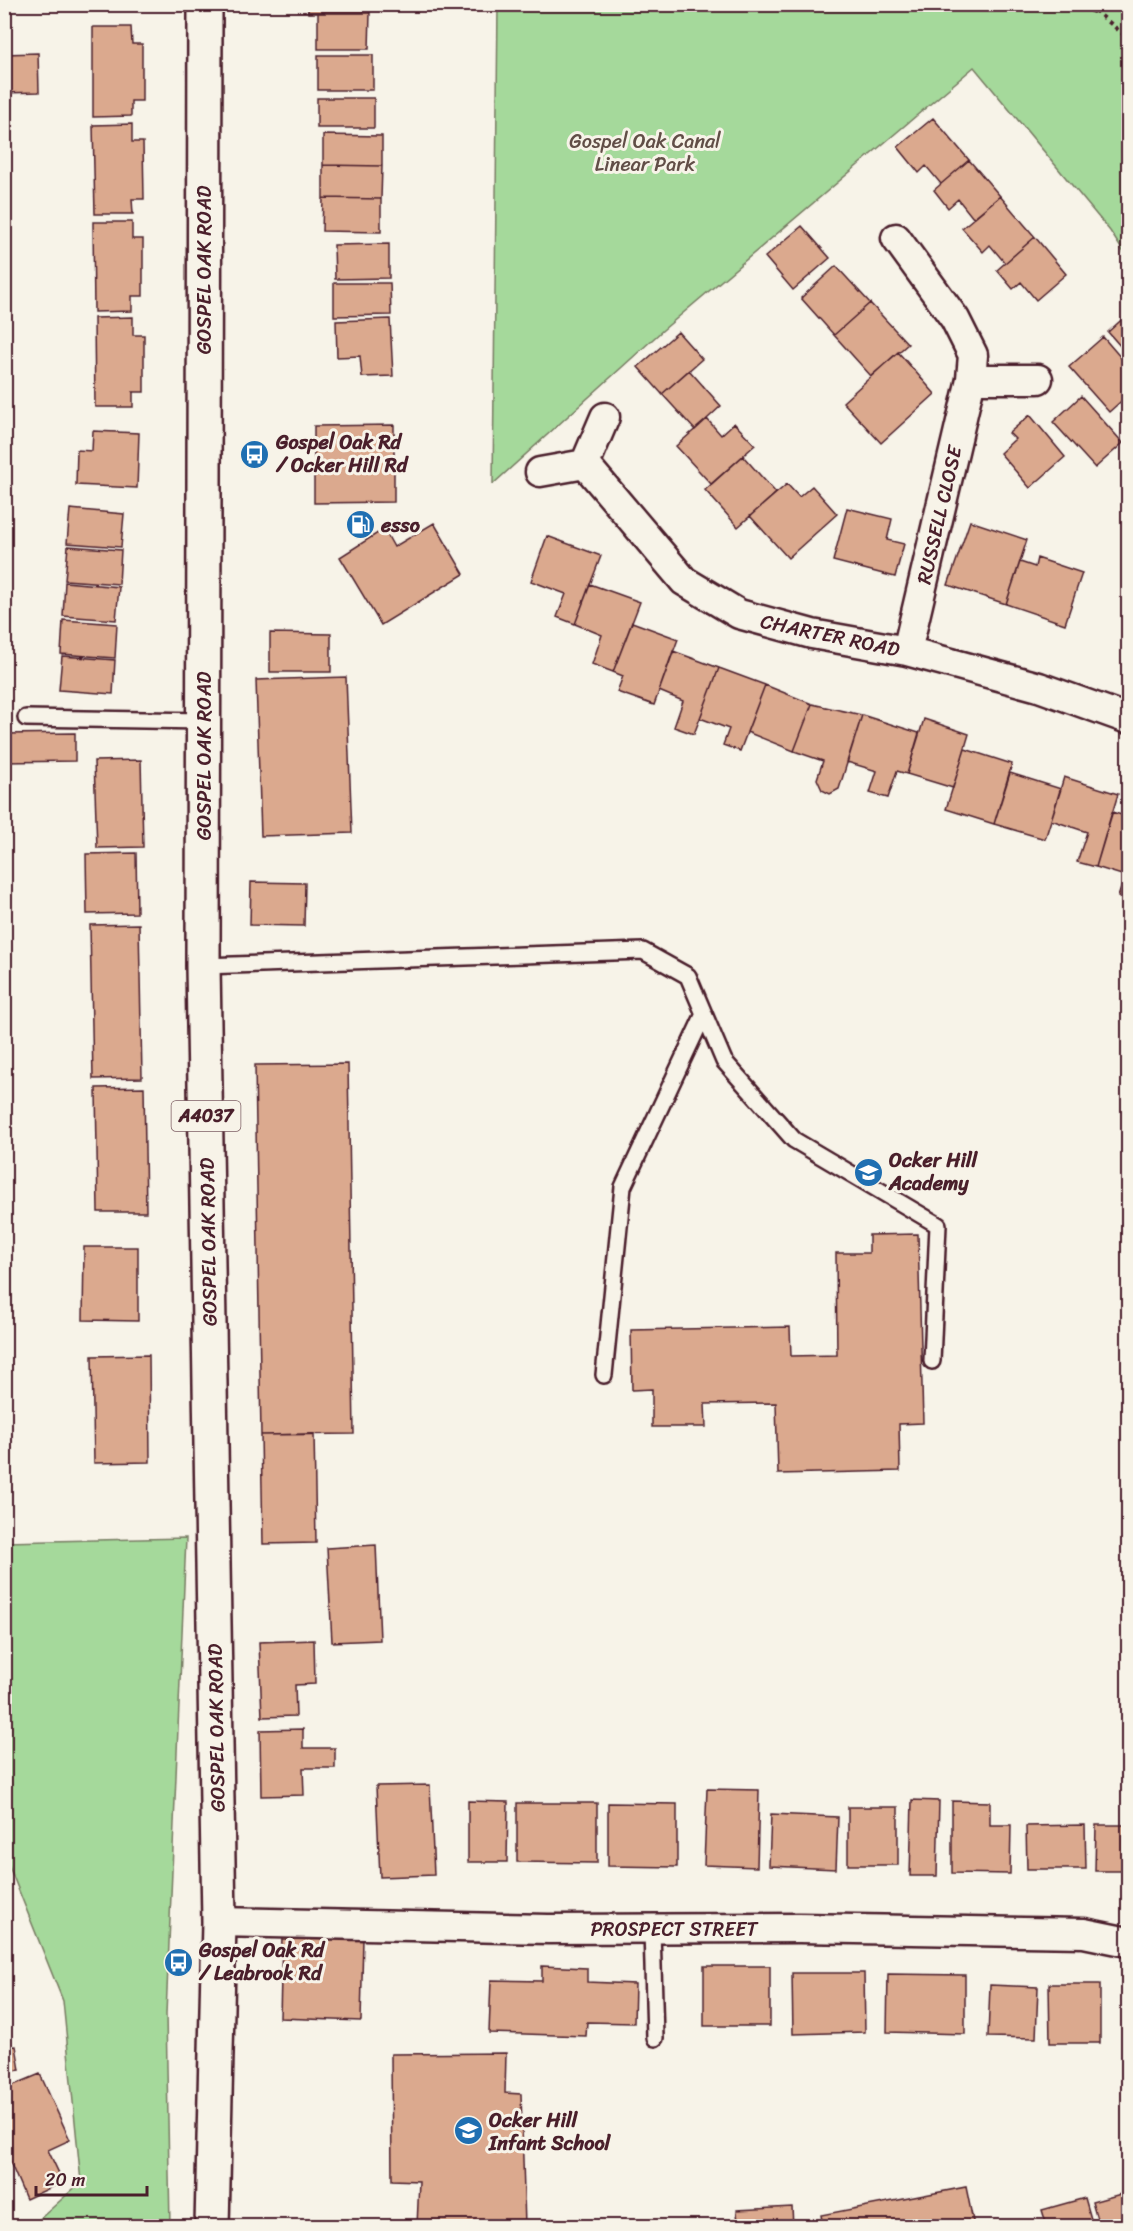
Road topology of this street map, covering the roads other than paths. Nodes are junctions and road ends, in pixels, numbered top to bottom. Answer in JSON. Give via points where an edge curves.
{"nodes":[{"id":1,"x":205,"y":4,"type":"edge"},
{"id":2,"x":896,"y":238,"type":"dead end"},
{"id":3,"x":971,"y":379,"type":"junction"},
{"id":4,"x":1038,"y":379,"type":"dead end"},
{"id":5,"x":605,"y":417,"type":"dead end"},
{"id":6,"x":585,"y":464,"type":"junction"},
{"id":7,"x":540,"y":472,"type":"dead end"},
{"id":8,"x":907,"y":651,"type":"junction"},
{"id":9,"x":26,"y":718,"type":"dead end"},
{"id":10,"x":1128,"y":719,"type":"edge"},
{"id":11,"x":204,"y":721,"type":"junction"},
{"id":12,"x":203,"y":966,"type":"junction"},
{"id":13,"x":704,"y":1014,"type":"junction"},
{"id":14,"x":932,"y":1361,"type":"dead end"},
{"id":15,"x":604,"y":1375,"type":"dead end"},
{"id":16,"x":219,"y":1922,"type":"junction"},
{"id":17,"x":652,"y":1929,"type":"junction"},
{"id":18,"x":1128,"y":1942,"type":"edge"},
{"id":19,"x":655,"y":2037,"type":"dead end"},
{"id":20,"x":212,"y":2226,"type":"edge"}],
"edges":[{"from":1,"to":11,"type":"main road","name":"GOSPEL OAK ROAD","number":"A4037"},
{"from":2,"to":3,"type":"street","name":"RUSSELL CLOSE","via":[[955,319],[973,355]]},
{"from":3,"to":4,"type":"street"},
{"from":3,"to":8,"type":"street","name":"RUSSELL CLOSE"},
{"from":5,"to":6,"type":"street"},
{"from":6,"to":7,"type":"street"},
{"from":6,"to":8,"type":"street","name":"CHARTER ROAD","via":[[684,581],[739,614],[812,634]]},
{"from":8,"to":10,"type":"street","name":"CHARTER ROAD","via":[[1039,687]]},
{"from":9,"to":11,"type":"lane"},
{"from":11,"to":12,"type":"main road","name":"GOSPEL OAK ROAD","number":"A4037"},
{"from":12,"to":13,"type":"lane","via":[[643,951],[688,976]]},
{"from":12,"to":16,"type":"main road","name":"GOSPEL OAK ROAD","number":"A4037"},
{"from":13,"to":14,"type":"lane","via":[[724,1061],[794,1140],[938,1225]]},
{"from":13,"to":15,"type":"lane","via":[[623,1187]]},
{"from":16,"to":17,"type":"street","name":"PROSPECT STREET"},
{"from":16,"to":20,"type":"main road","name":"GOSPEL OAK ROAD","number":"A4037"},
{"from":17,"to":18,"type":"street","name":"PROSPECT STREET","via":[[1084,1933]]},
{"from":17,"to":19,"type":"lane"}]}
